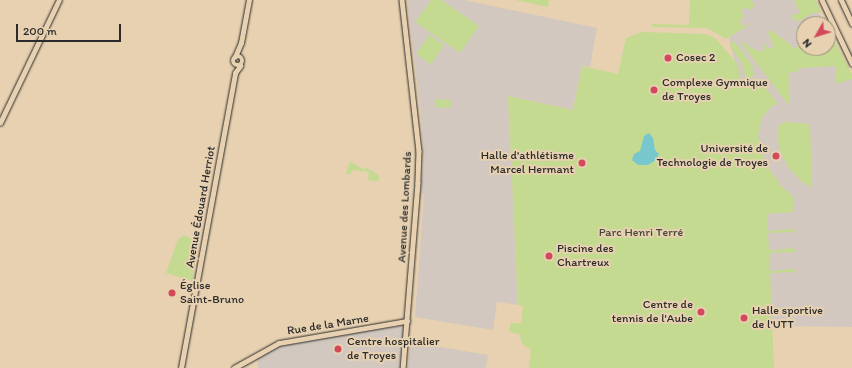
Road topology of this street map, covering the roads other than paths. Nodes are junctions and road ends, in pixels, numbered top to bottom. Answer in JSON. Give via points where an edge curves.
{"nodes":[{"id":1,"x":59,"y":0,"type":"edge"},
{"id":2,"x":249,"y":0,"type":"edge"},
{"id":3,"x":402,"y":0,"type":"edge"},
{"id":4,"x":822,"y":0,"type":"edge"},
{"id":5,"x":841,"y":0,"type":"edge"},
{"id":6,"x":852,"y":24,"type":"edge"},
{"id":7,"x":241,"y":43,"type":"junction"},
{"id":8,"x":235,"y":57,"type":"junction"},
{"id":9,"x":242,"y":59,"type":"junction"},
{"id":10,"x":852,"y":63,"type":"edge"},
{"id":11,"x":233,"y":64,"type":"junction"},
{"id":12,"x":240,"y":66,"type":"junction"},
{"id":13,"x":236,"y":73,"type":"junction"},
{"id":14,"x":0,"y":123,"type":"edge"},
{"id":15,"x":407,"y":321,"type":"junction"},
{"id":16,"x":182,"y":368,"type":"edge"},
{"id":17,"x":234,"y":368,"type":"edge"},
{"id":18,"x":403,"y":368,"type":"edge"}],
"edges":[{"from":1,"to":14,"type":"street"},
{"from":2,"to":7,"type":"street"},
{"from":3,"to":15,"type":"street","name":"Avenue des Lombards","via":[[419,151]]},
{"from":4,"to":10,"type":"street"},
{"from":5,"to":6,"type":"main road"},
{"from":7,"to":8,"type":"street"},
{"from":7,"to":9,"type":"street"},
{"from":8,"to":9,"type":"street"},
{"from":8,"to":11,"type":"street"},
{"from":9,"to":12,"type":"street","name":"Avenue Édouard Herriot"},
{"from":11,"to":12,"type":"street"},
{"from":11,"to":13,"type":"street","name":"Avenue Édouard Herriot"},
{"from":12,"to":13,"type":"street","name":"Avenue Édouard Herriot"},
{"from":13,"to":16,"type":"street","name":"Avenue Édouard Herriot"},
{"from":15,"to":17,"type":"street","name":"Rue de la Marne","via":[[279,343]]},
{"from":15,"to":18,"type":"street","name":"Avenue des Lombards"}]}
